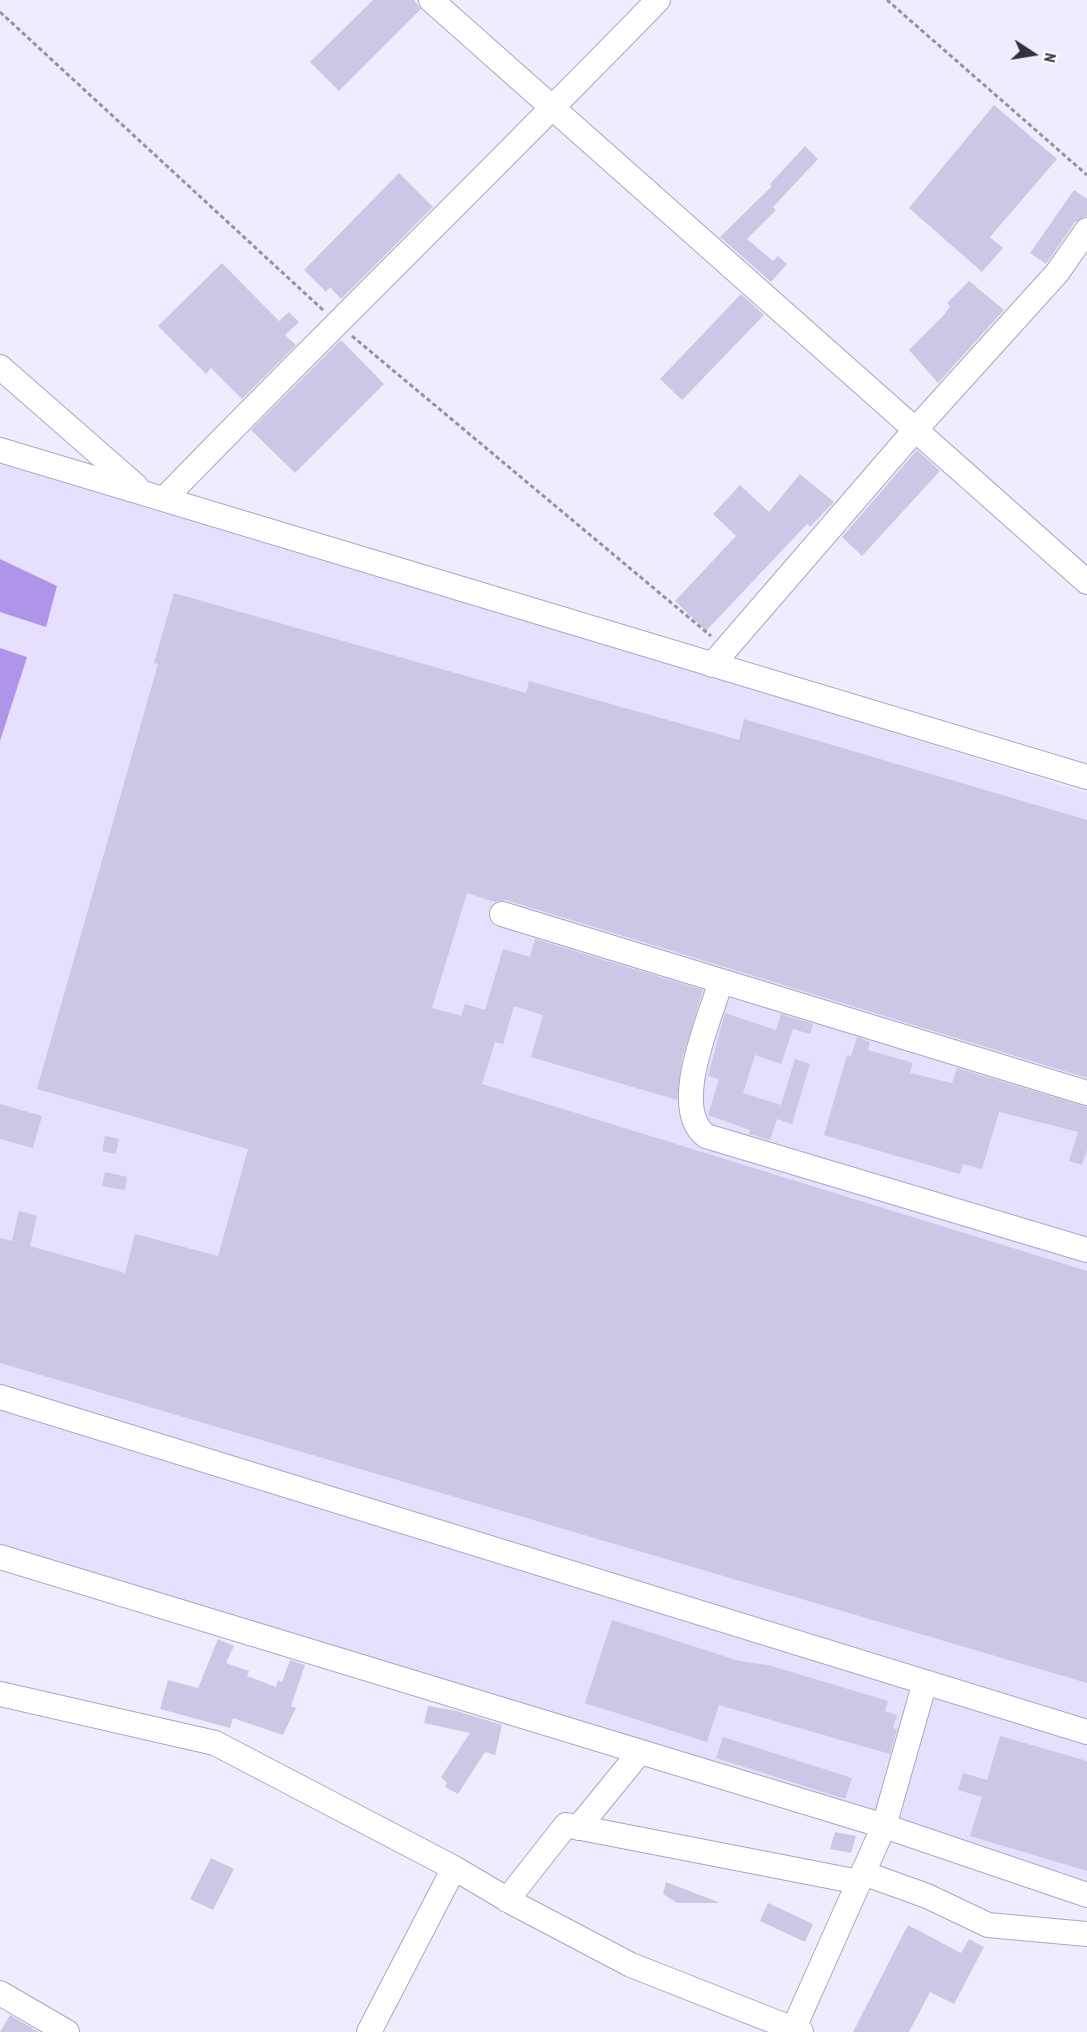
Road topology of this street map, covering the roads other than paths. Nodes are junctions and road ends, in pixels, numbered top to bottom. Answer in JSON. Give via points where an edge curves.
{"nodes":[{"id":1,"x":431,"y":0,"type":"edge"},
{"id":2,"x":658,"y":0,"type":"edge"},
{"id":3,"x":551,"y":109,"type":"junction"},
{"id":4,"x":1087,"y":230,"type":"edge"},
{"id":5,"x":0,"y":367,"type":"edge"},
{"id":6,"x":915,"y":430,"type":"junction"},
{"id":7,"x":0,"y":450,"type":"edge"},
{"id":8,"x":153,"y":495,"type":"junction"},
{"id":9,"x":1087,"y":582,"type":"edge"},
{"id":10,"x":719,"y":657,"type":"junction"},
{"id":11,"x":1087,"y":777,"type":"edge"},
{"id":12,"x":502,"y":914,"type":"dead end"},
{"id":13,"x":721,"y":981,"type":"junction"},
{"id":14,"x":1087,"y":1093,"type":"edge"},
{"id":15,"x":1087,"y":1250,"type":"edge"},
{"id":16,"x":0,"y":1397,"type":"edge"},
{"id":17,"x":0,"y":1557,"type":"edge"},
{"id":18,"x":925,"y":1682,"type":"junction"},
{"id":19,"x":0,"y":1694,"type":"edge"},
{"id":20,"x":1087,"y":1732,"type":"edge"},
{"id":21,"x":640,"y":1752,"type":"junction"},
{"id":22,"x":884,"y":1826,"type":"junction"},
{"id":23,"x":578,"y":1828,"type":"junction"},
{"id":24,"x":454,"y":1868,"type":"junction"},
{"id":25,"x":861,"y":1877,"type":"junction"},
{"id":26,"x":1087,"y":1895,"type":"edge"},
{"id":27,"x":507,"y":1900,"type":"junction"},
{"id":28,"x":1087,"y":1934,"type":"edge"},
{"id":29,"x":0,"y":1993,"type":"edge"},
{"id":30,"x":795,"y":2031,"type":"edge"},
{"id":31,"x":67,"y":2032,"type":"edge"},
{"id":32,"x":369,"y":2032,"type":"edge"}],
"edges":[{"from":1,"to":3,"type":"street"},
{"from":2,"to":3,"type":"street"},
{"from":3,"to":6,"type":"street"},
{"from":3,"to":8,"type":"street"},
{"from":4,"to":6,"type":"street","via":[[1058,273]]},
{"from":5,"to":8,"type":"street"},
{"from":6,"to":9,"type":"street"},
{"from":6,"to":10,"type":"street"},
{"from":7,"to":8,"type":"street"},
{"from":8,"to":10,"type":"street"},
{"from":10,"to":11,"type":"street"},
{"from":12,"to":13,"type":"street"},
{"from":13,"to":14,"type":"street"},
{"from":13,"to":15,"type":"street","via":[[689,1088],[693,1119],[706,1136]]},
{"from":16,"to":18,"type":"street"},
{"from":17,"to":21,"type":"street"},
{"from":18,"to":20,"type":"street"},
{"from":18,"to":22,"type":"street"},
{"from":19,"to":24,"type":"street","via":[[215,1743]]},
{"from":21,"to":22,"type":"street"},
{"from":21,"to":23,"type":"street"},
{"from":22,"to":25,"type":"street"},
{"from":22,"to":26,"type":"street"},
{"from":23,"to":25,"type":"street"},
{"from":23,"to":27,"type":"street","via":[[566,1825]]},
{"from":24,"to":27,"type":"street"},
{"from":24,"to":32,"type":"street"},
{"from":25,"to":28,"type":"street","via":[[927,1896],[988,1925]]},
{"from":25,"to":30,"type":"street"},
{"from":27,"to":30,"type":"street","via":[[631,1965]]},
{"from":29,"to":31,"type":"street"}]}
